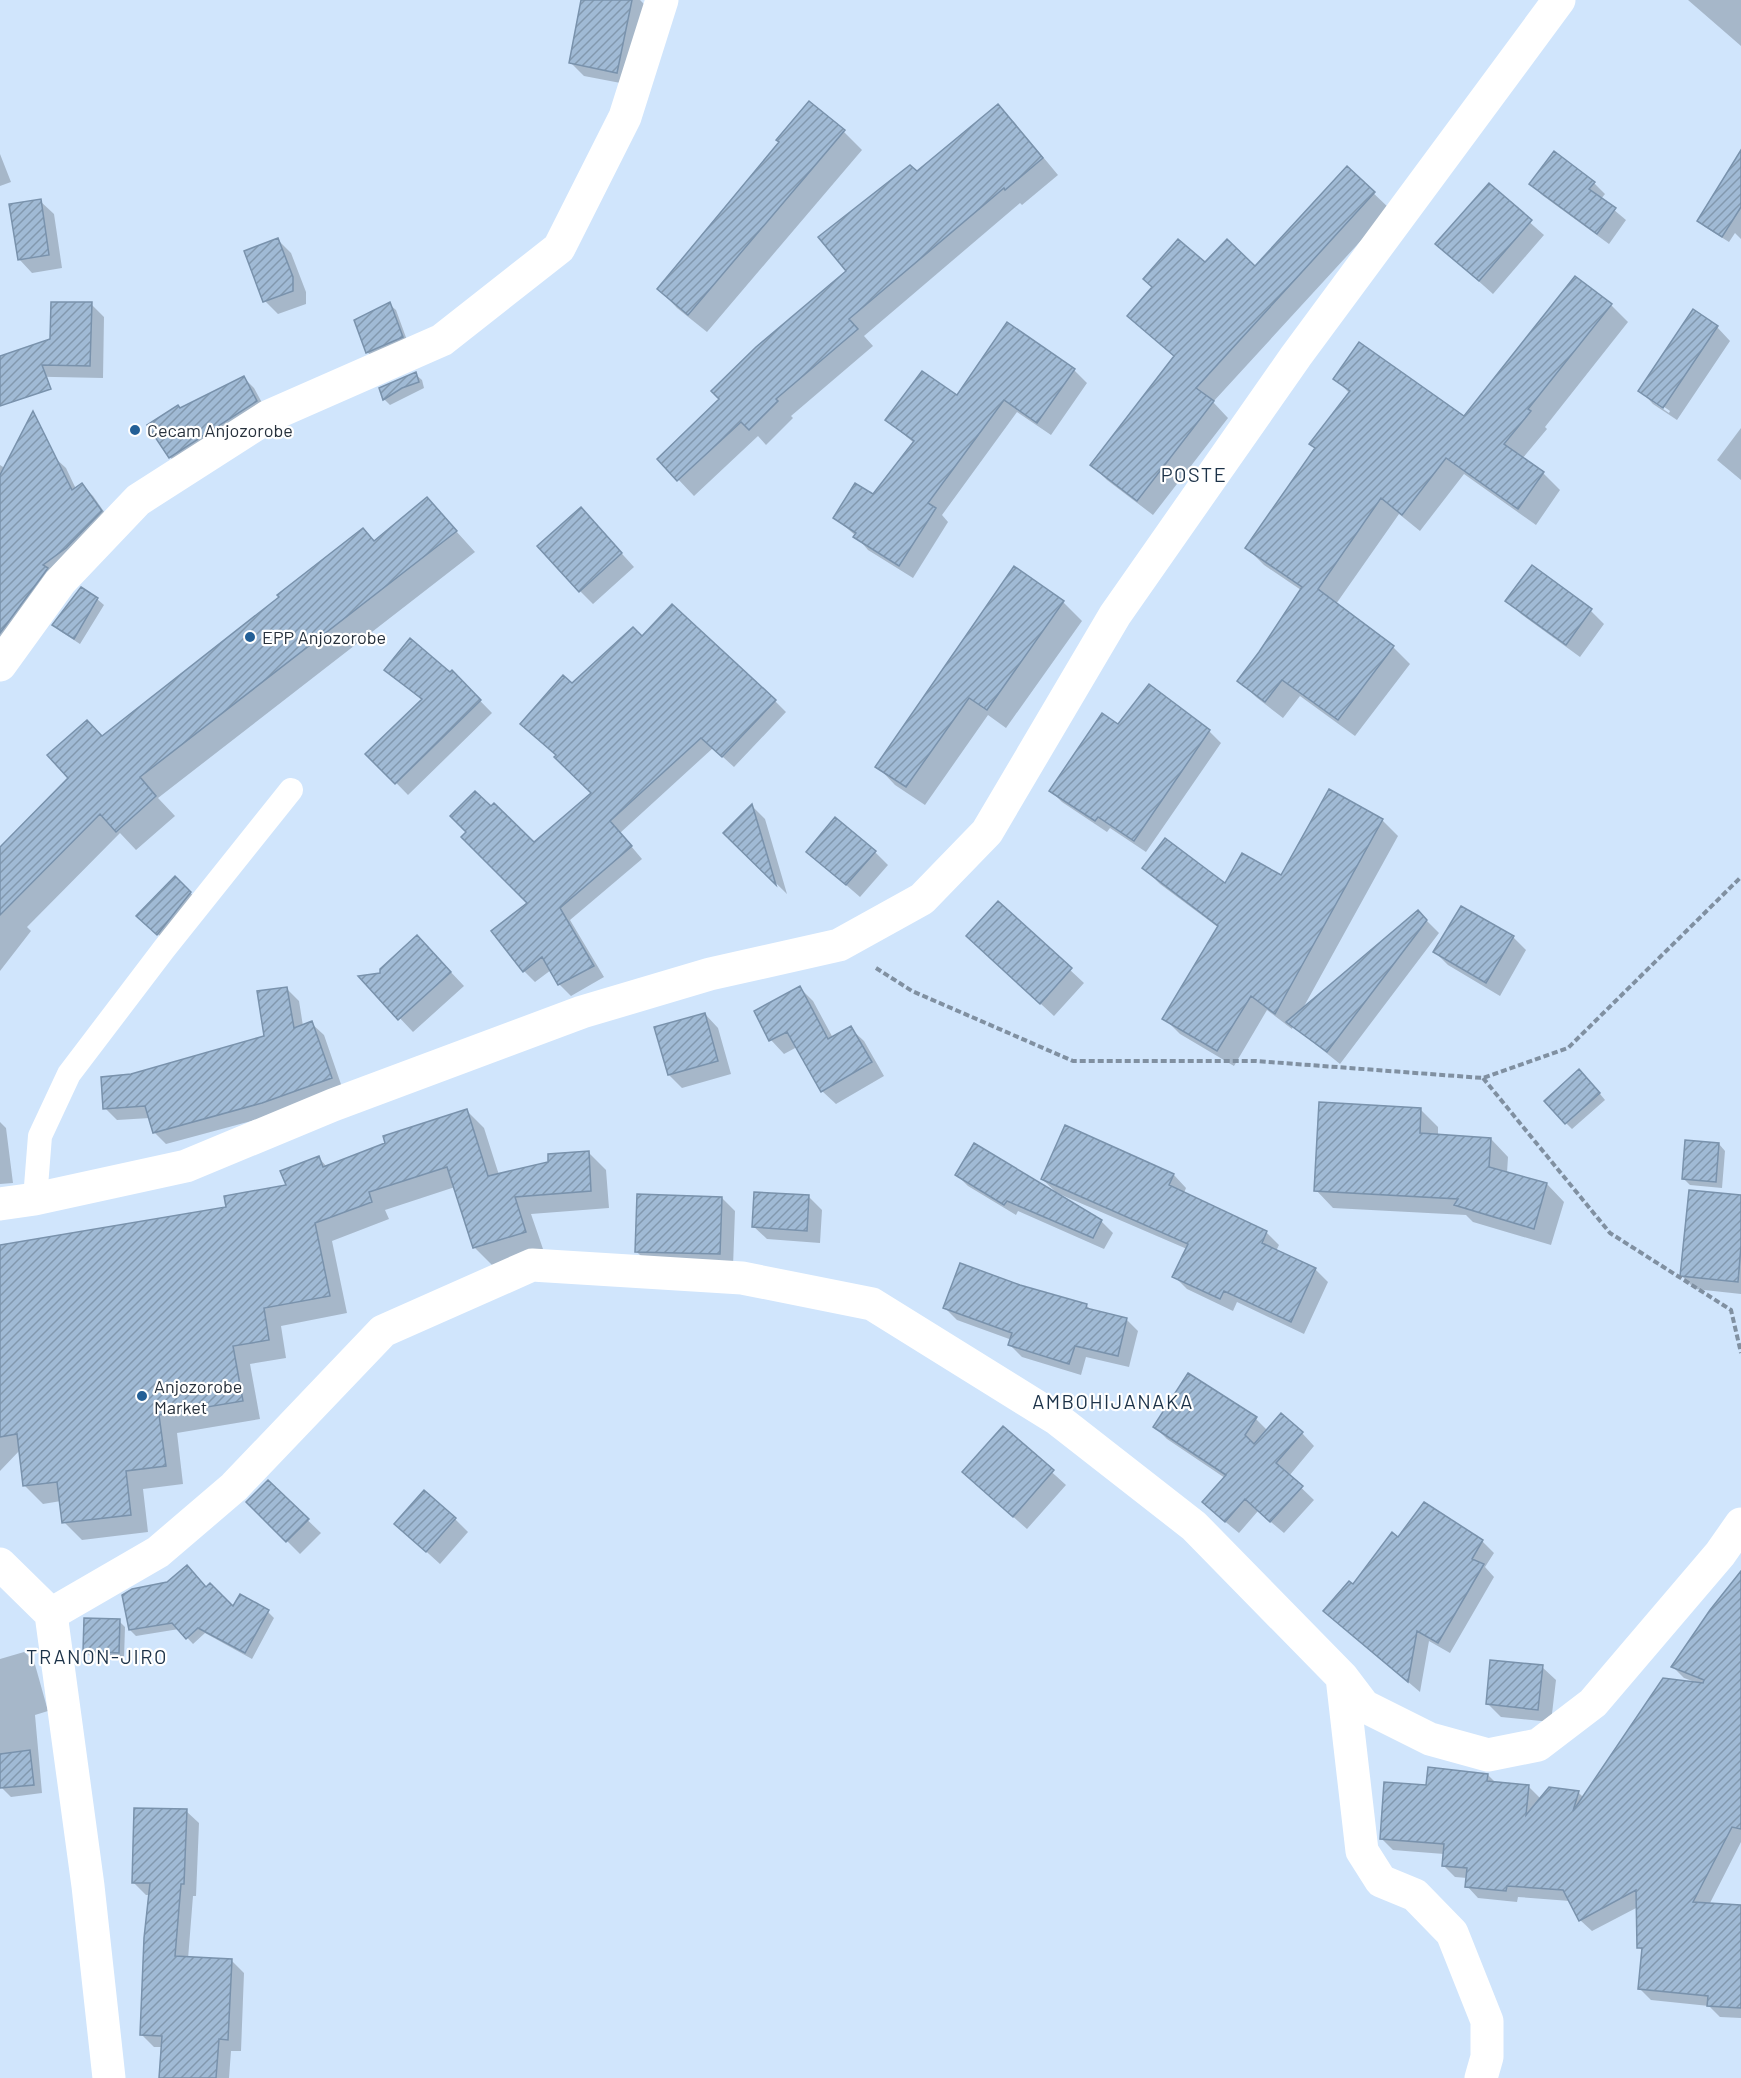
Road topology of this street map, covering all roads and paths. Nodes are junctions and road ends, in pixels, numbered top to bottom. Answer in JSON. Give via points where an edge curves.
{"nodes":[{"id":1,"x":662,"y":0,"type":"edge"},
{"id":2,"x":1559,"y":0,"type":"edge"},
{"id":3,"x":0,"y":665,"type":"edge"},
{"id":4,"x":291,"y":790,"type":"dead end"},
{"id":5,"x":1741,"y":877,"type":"edge"},
{"id":6,"x":839,"y":945,"type":"junction"},
{"id":7,"x":1483,"y":1078,"type":"junction"},
{"id":8,"x":34,"y":1199,"type":"junction"},
{"id":9,"x":0,"y":1204,"type":"edge"},
{"id":10,"x":1741,"y":1353,"type":"edge"},
{"id":11,"x":1741,"y":1524,"type":"edge"},
{"id":12,"x":0,"y":1564,"type":"edge"},
{"id":13,"x":51,"y":1614,"type":"junction"},
{"id":14,"x":1342,"y":1677,"type":"junction"},
{"id":15,"x":109,"y":2078,"type":"edge"},
{"id":16,"x":1481,"y":2078,"type":"edge"}],
"edges":[{"from":1,"to":3,"type":"street","via":[[625,117],[559,248],[442,340],[269,416],[138,500],[60,582]]},
{"from":2,"to":6,"type":"street","via":[[1296,356],[1115,615],[987,832],[922,899]]},
{"from":4,"to":8,"type":"lane","via":[[69,1074],[40,1136]]},
{"from":5,"to":7,"type":"path","via":[[1568,1048]]},
{"from":6,"to":7,"type":"path","via":[[912,991],[1073,1061],[1256,1061]]},
{"from":6,"to":8,"type":"street","via":[[710,974],[582,1012],[333,1105],[186,1166]]},
{"from":7,"to":10,"type":"path","via":[[1610,1233],[1731,1310]]},
{"from":8,"to":9,"type":"street"},
{"from":11,"to":14,"type":"street","via":[[1593,1703],[1538,1745],[1488,1755],[1430,1739],[1364,1706]]},
{"from":12,"to":13,"type":"street"},
{"from":13,"to":14,"type":"street","via":[[158,1552],[234,1487],[383,1331],[532,1265],[742,1278],[872,1304],[1057,1419],[1194,1526]]},
{"from":13,"to":15,"type":"street"},
{"from":14,"to":16,"type":"street","via":[[1362,1851],[1381,1881],[1415,1895],[1452,1933],[1487,2022],[1487,2058]]}]}
